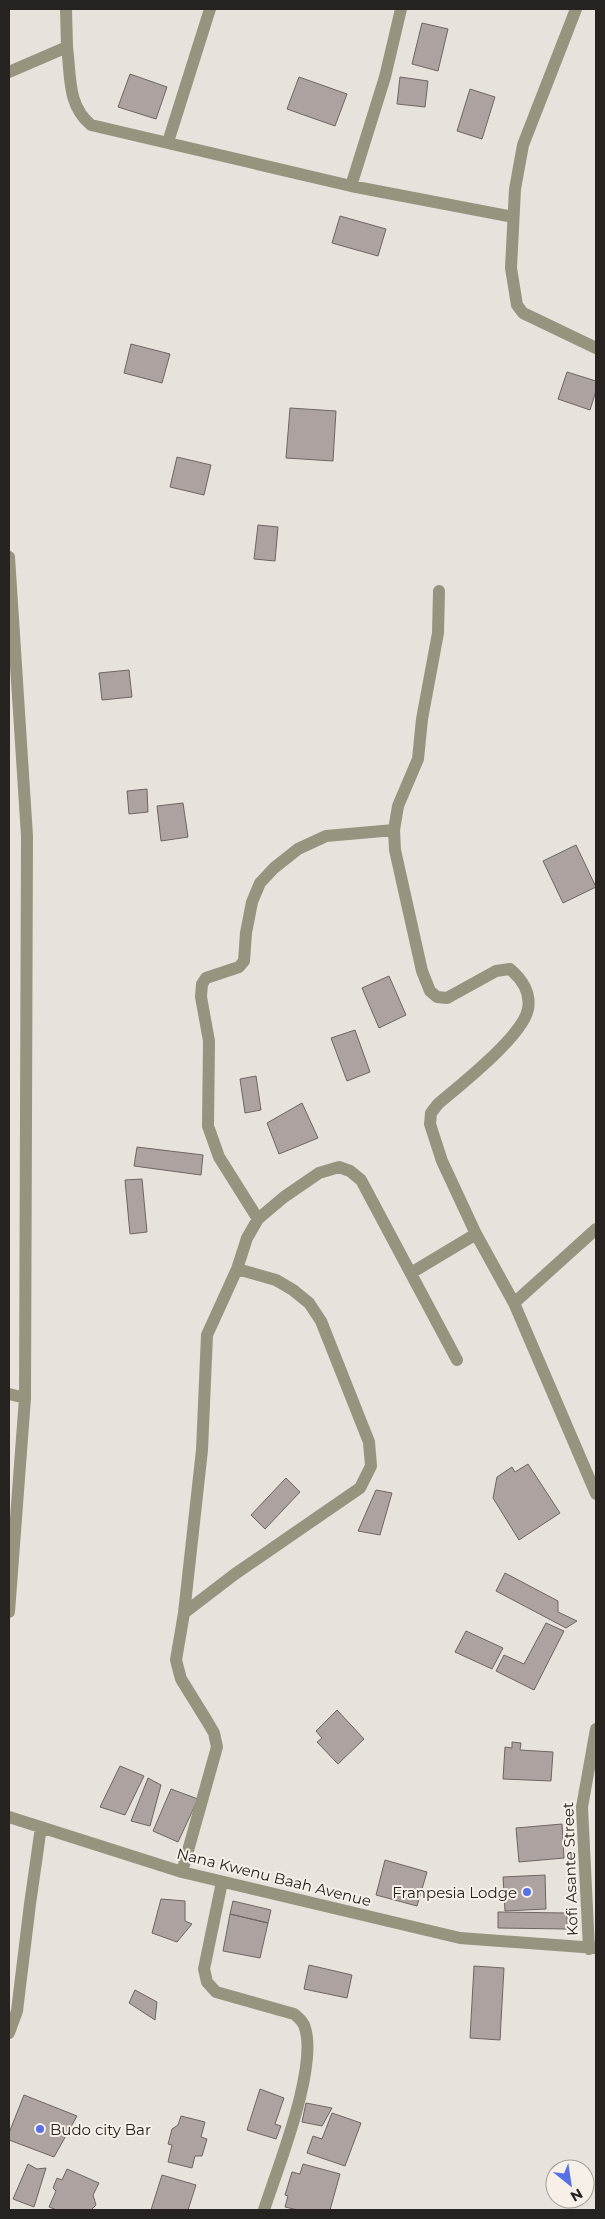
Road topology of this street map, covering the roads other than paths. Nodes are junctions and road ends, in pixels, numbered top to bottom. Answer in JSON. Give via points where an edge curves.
{"nodes":[{"id":1,"x":66,"y":9,"type":"edge"},
{"id":2,"x":210,"y":9,"type":"edge"},
{"id":3,"x":401,"y":9,"type":"edge"},
{"id":4,"x":576,"y":9,"type":"edge"},
{"id":5,"x":67,"y":47,"type":"junction"},
{"id":6,"x":9,"y":72,"type":"edge"},
{"id":7,"x":168,"y":142,"type":"junction"},
{"id":8,"x":351,"y":186,"type":"junction"},
{"id":9,"x":513,"y":217,"type":"junction"},
{"id":10,"x":596,"y":348,"type":"edge"},
{"id":11,"x":9,"y":557,"type":"edge"},
{"id":12,"x":439,"y":591,"type":"dead end"},
{"id":13,"x":14,"y":722,"type":"edge"},
{"id":14,"x":394,"y":830,"type":"junction"},
{"id":15,"x":258,"y":1219,"type":"junction"},
{"id":16,"x":596,"y":1229,"type":"edge"},
{"id":17,"x":476,"y":1234,"type":"junction"},
{"id":18,"x":237,"y":1269,"type":"junction"},
{"id":19,"x":411,"y":1273,"type":"junction"},
{"id":20,"x":514,"y":1303,"type":"junction"},
{"id":21,"x":457,"y":1360,"type":"dead end"},
{"id":22,"x":9,"y":1394,"type":"edge"},
{"id":23,"x":25,"y":1398,"type":"junction"},
{"id":24,"x":596,"y":1494,"type":"edge"},
{"id":25,"x":9,"y":1612,"type":"edge"},
{"id":26,"x":184,"y":1613,"type":"junction"},
{"id":27,"x":596,"y":1729,"type":"edge"},
{"id":28,"x":9,"y":1817,"type":"edge"},
{"id":29,"x":41,"y":1827,"type":"junction"},
{"id":30,"x":182,"y":1872,"type":"junction"},
{"id":31,"x":222,"y":1882,"type":"junction"},
{"id":32,"x":592,"y":1949,"type":"edge"},
{"id":33,"x":9,"y":2033,"type":"edge"},
{"id":34,"x":264,"y":2210,"type":"edge"}],
"edges":[{"from":1,"to":5,"type":"street"},
{"from":2,"to":7,"type":"street"},
{"from":3,"to":8,"type":"street","via":[[385,77]]},
{"from":4,"to":9,"type":"street","via":[[523,145]]},
{"from":5,"to":6,"type":"street"},
{"from":5,"to":7,"type":"street","via":[[74,104],[80,116],[91,125]]},
{"from":7,"to":8,"type":"street"},
{"from":8,"to":9,"type":"street"},
{"from":9,"to":10,"type":"street","via":[[511,268],[517,304],[523,313]]},
{"from":11,"to":13,"type":"street"},
{"from":12,"to":14,"type":"street","via":[[438,633],[418,759],[398,806]]},
{"from":13,"to":23,"type":"street","via":[[27,836]]},
{"from":14,"to":15,"type":"street","via":[[326,836],[298,849],[274,868],[260,883],[252,902],[244,961],[239,967],[206,978],[202,984],[209,1041],[208,1126],[220,1157]]},
{"from":14,"to":17,"type":"street","via":[[395,850],[422,972],[430,991],[437,997],[447,998],[496,971],[510,969],[522,980],[528,997],[528,1010],[504,1045],[431,1113],[430,1124],[442,1161]]},
{"from":15,"to":18,"type":"street"},
{"from":15,"to":19,"type":"street","via":[[319,1173],[339,1168],[350,1171],[360,1180]]},
{"from":16,"to":20,"type":"street"},
{"from":17,"to":19,"type":"street"},
{"from":17,"to":20,"type":"street"},
{"from":18,"to":26,"type":"street","via":[[207,1335],[202,1450]]},
{"from":18,"to":26,"type":"street","via":[[276,1280],[293,1290],[321,1321],[369,1442],[371,1466],[360,1488]]},
{"from":19,"to":21,"type":"street"},
{"from":20,"to":24,"type":"street"},
{"from":22,"to":23,"type":"street"},
{"from":23,"to":25,"type":"street"},
{"from":26,"to":30,"type":"street","via":[[176,1660],[181,1679],[214,1734],[217,1747]]},
{"from":27,"to":32,"type":"street","name":"Kofi Asante Street","via":[[582,1807]]},
{"from":28,"to":29,"type":"street","name":"Nana Kwenu Baah Avenue"},
{"from":29,"to":30,"type":"street","name":"Nana Kwenu Baah Avenue"},
{"from":29,"to":33,"type":"street","via":[[18,2011]]},
{"from":30,"to":31,"type":"street","name":"Nana Kwenu Baah Avenue"},
{"from":31,"to":32,"type":"street","name":"Nana Kwenu Baah Avenue","via":[[460,1938]]},
{"from":31,"to":34,"type":"street","via":[[204,1969],[207,1982],[216,1992],[294,2014],[304,2023],[307,2034],[308,2064],[302,2091]]}]}
